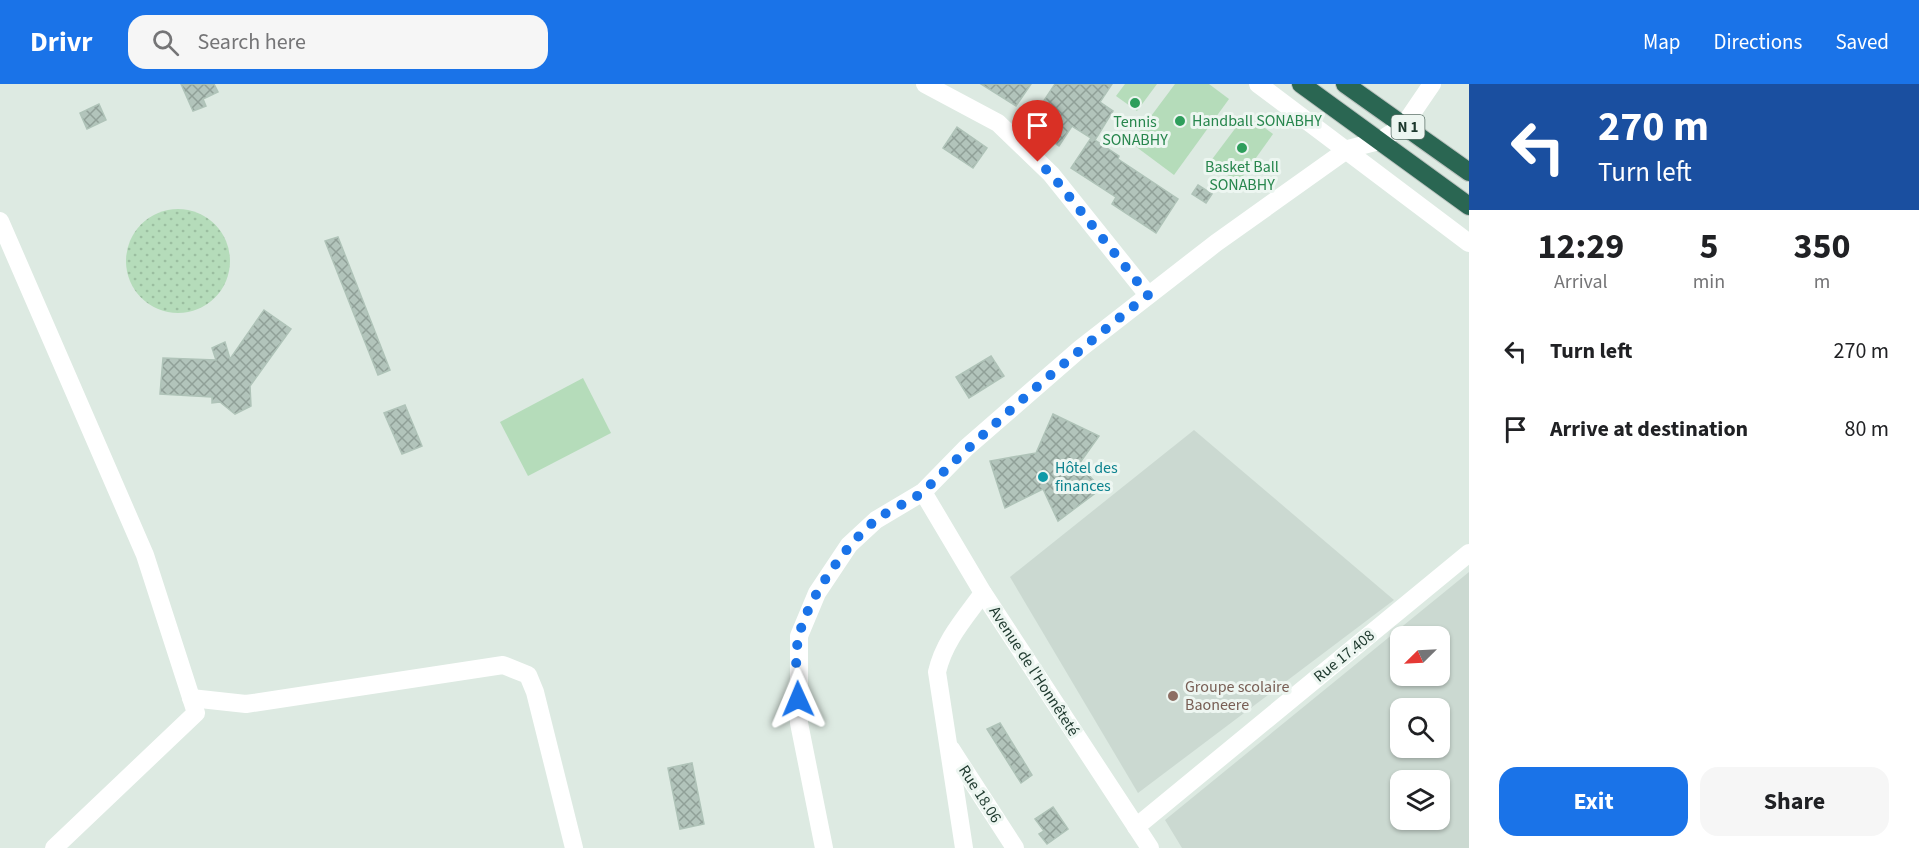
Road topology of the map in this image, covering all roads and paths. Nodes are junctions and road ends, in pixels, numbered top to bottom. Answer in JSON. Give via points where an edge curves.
{"nodes":[{"id":1,"x":925,"y":84,"type":"edge"},
{"id":2,"x":1258,"y":84,"type":"edge"},
{"id":3,"x":1301,"y":84,"type":"edge"},
{"id":4,"x":1345,"y":84,"type":"edge"},
{"id":5,"x":1432,"y":84,"type":"edge"},
{"id":6,"x":1404,"y":125,"type":"junction"},
{"id":7,"x":1379,"y":141,"type":"junction"},
{"id":8,"x":1348,"y":149,"type":"junction"},
{"id":9,"x":1469,"y":172,"type":"edge"},
{"id":10,"x":1469,"y":206,"type":"edge"},
{"id":11,"x":0,"y":221,"type":"edge"},
{"id":12,"x":1469,"y":243,"type":"edge"},
{"id":13,"x":1148,"y":295,"type":"junction"},
{"id":14,"x":923,"y":492,"type":"junction"},
{"id":15,"x":1469,"y":553,"type":"edge"},
{"id":16,"x":984,"y":593,"type":"junction"},
{"id":17,"x":191,"y":698,"type":"junction"},
{"id":18,"x":946,"y":741,"type":"junction"},
{"id":19,"x":1136,"y":827,"type":"junction"},
{"id":20,"x":54,"y":848,"type":"edge"},
{"id":21,"x":574,"y":848,"type":"edge"},
{"id":22,"x":824,"y":848,"type":"edge"},
{"id":23,"x":964,"y":848,"type":"edge"},
{"id":24,"x":1015,"y":848,"type":"edge"},
{"id":25,"x":1150,"y":848,"type":"edge"}],
"edges":[{"from":1,"to":13,"type":"street","via":[[998,123],[1051,174]]},
{"from":2,"to":8,"type":"street"},
{"from":3,"to":7,"type":"highway","number":"N 1"},
{"from":4,"to":6,"type":"highway","number":"N 1"},
{"from":5,"to":6,"type":"street"},
{"from":6,"to":7,"type":"street"},
{"from":6,"to":9,"type":"highway","number":"N 1"},
{"from":7,"to":8,"type":"street"},
{"from":7,"to":10,"type":"highway","number":"N 1"},
{"from":8,"to":12,"type":"street"},
{"from":8,"to":13,"type":"street"},
{"from":11,"to":17,"type":"street","via":[[145,555]]},
{"from":13,"to":14,"type":"street","via":[[1002,417]]},
{"from":14,"to":16,"type":"street","name":"Avenue de l'Honnêteté"},
{"from":14,"to":22,"type":"street","via":[[876,520],[849,545],[817,593],[799,636],[799,723]]},
{"from":15,"to":19,"type":"street","name":"Rue 17.408"},
{"from":16,"to":18,"type":"street","via":[[941,654],[937,672]]},
{"from":16,"to":19,"type":"street","name":"Avenue de l'Honnêteté"},
{"from":17,"to":20,"type":"street","via":[[196,713]]},
{"from":17,"to":21,"type":"street","via":[[246,704],[503,665],[528,675],[536,692]]},
{"from":18,"to":23,"type":"street"},
{"from":18,"to":24,"type":"street","name":"Rue 18.06"},
{"from":19,"to":25,"type":"street","name":"Avenue de l'Honnêteté"}]}
